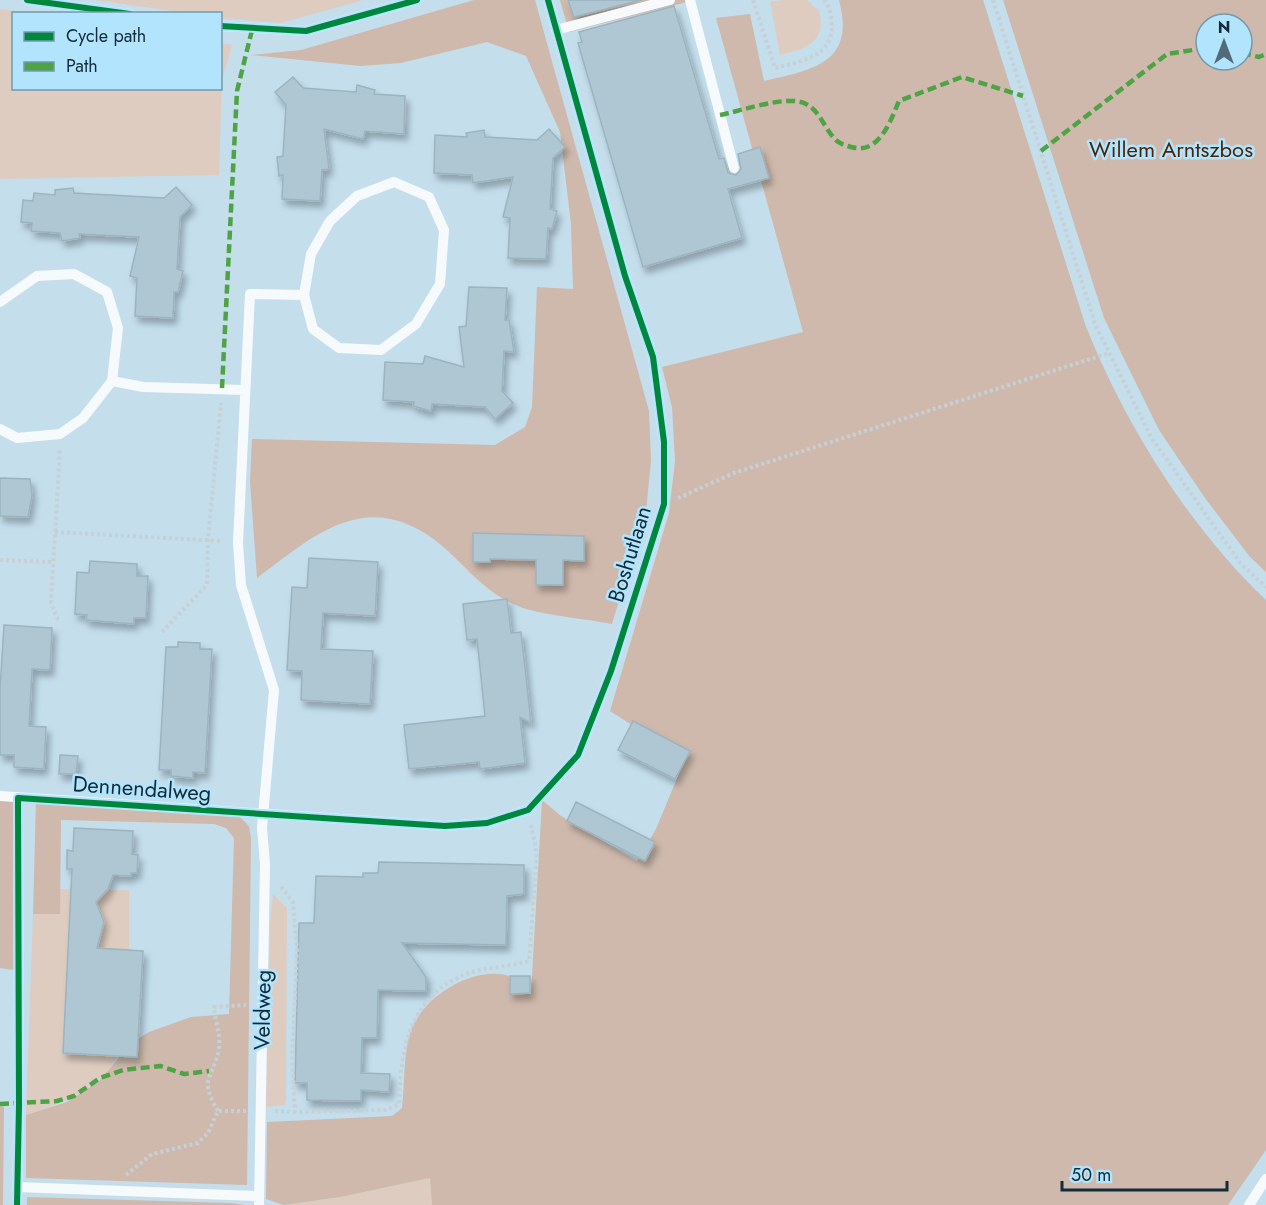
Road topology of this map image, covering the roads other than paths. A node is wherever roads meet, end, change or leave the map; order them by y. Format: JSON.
{"nodes":[{"id":1,"x":27,"y":0,"type":"edge"},
{"id":2,"x":417,"y":0,"type":"edge"},
{"id":3,"x":548,"y":0,"type":"edge"},
{"id":4,"x":670,"y":0,"type":"edge"},
{"id":5,"x":690,"y":0,"type":"edge"},
{"id":6,"x":114,"y":12,"type":"edge"},
{"id":7,"x":222,"y":26,"type":"edge"},
{"id":8,"x":556,"y":30,"type":"junction"},
{"id":9,"x":734,"y":168,"type":"dead end"},
{"id":10,"x":303,"y":295,"type":"junction"},
{"id":11,"x":0,"y":302,"type":"edge"},
{"id":12,"x":112,"y":381,"type":"junction"},
{"id":13,"x":245,"y":390,"type":"junction"},
{"id":14,"x":0,"y":429,"type":"edge"},
{"id":15,"x":0,"y":796,"type":"edge"},
{"id":16,"x":18,"y":798,"type":"junction"},
{"id":17,"x":265,"y":815,"type":"junction"},
{"id":18,"x":1266,"y":1179,"type":"edge"},
{"id":19,"x":17,"y":1187,"type":"junction"},
{"id":20,"x":259,"y":1201,"type":"edge"},
{"id":21,"x":17,"y":1205,"type":"edge"},
{"id":22,"x":1249,"y":1205,"type":"edge"}],
"edges":[{"from":1,"to":6,"type":"lane"},
{"from":2,"to":7,"type":"lane"},
{"from":3,"to":8,"type":"lane","name":"Boshutlaan"},
{"from":4,"to":8,"type":"lane"},
{"from":5,"to":9,"type":"lane"},
{"from":8,"to":17,"type":"lane","name":"Boshutlaan"},
{"from":10,"to":10,"type":"lane"},
{"from":10,"to":13,"type":"lane","name":"Veldweg"},
{"from":11,"to":12,"type":"lane"},
{"from":12,"to":13,"type":"lane"},
{"from":12,"to":14,"type":"lane"},
{"from":13,"to":17,"type":"lane","name":"Veldweg"},
{"from":15,"to":16,"type":"lane","name":"Dennendalweg"},
{"from":16,"to":17,"type":"lane","name":"Dennendalweg"},
{"from":16,"to":19,"type":"lane"},
{"from":17,"to":20,"type":"lane","name":"Veldweg"},
{"from":18,"to":22,"type":"lane"},
{"from":19,"to":20,"type":"lane"},
{"from":19,"to":21,"type":"lane"}]}
